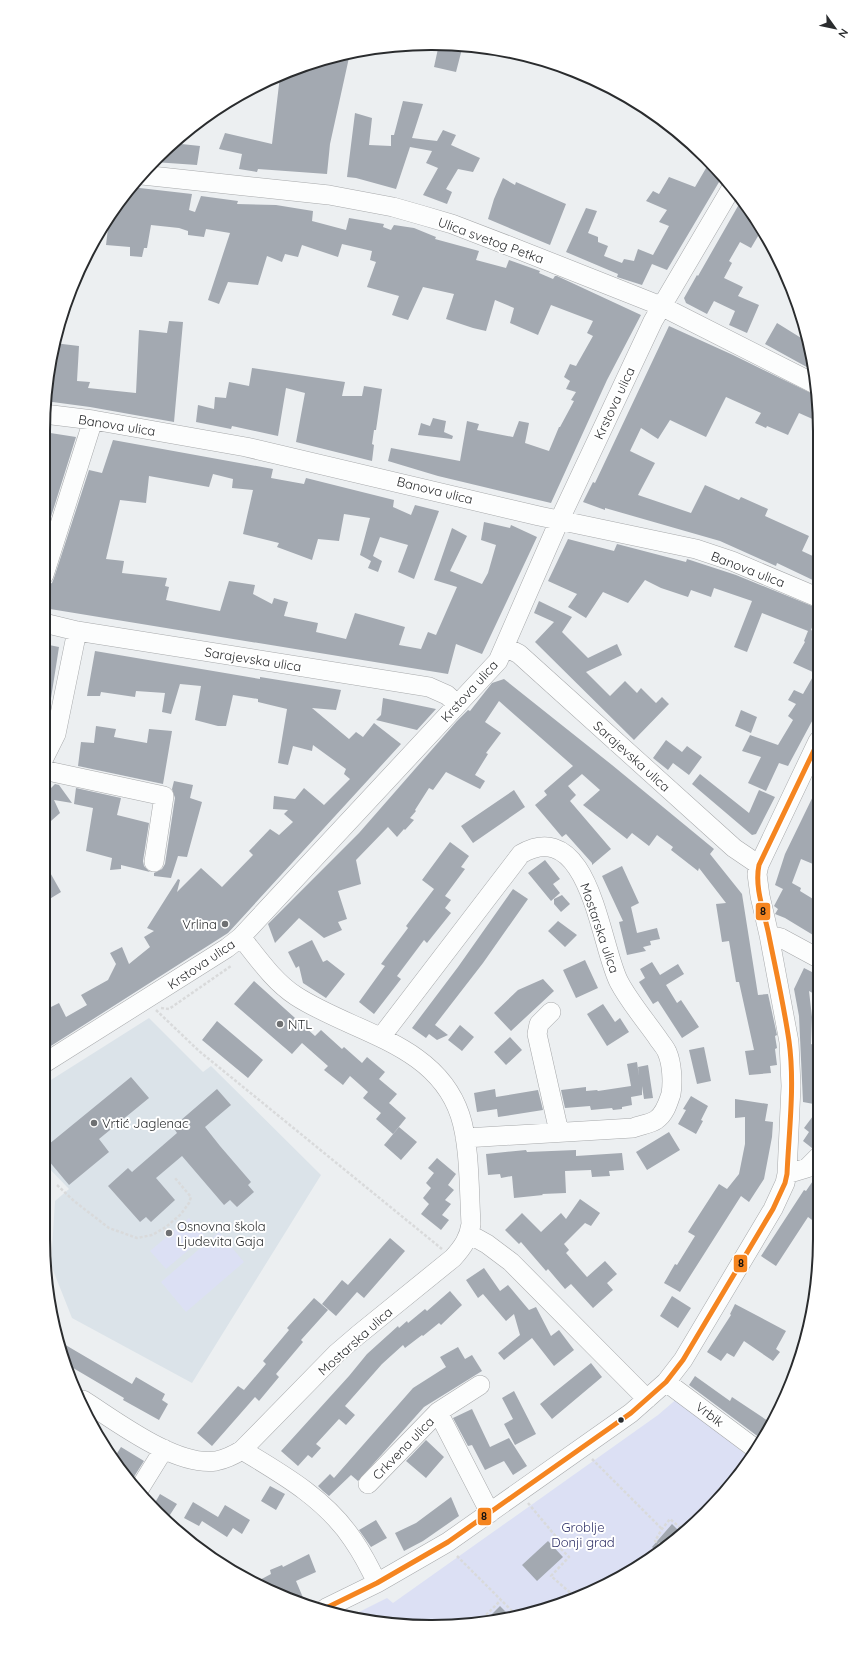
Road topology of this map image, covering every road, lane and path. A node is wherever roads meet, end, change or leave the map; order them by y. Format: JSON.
{"nodes":[{"id":1,"x":150,"y":175,"type":"edge"},
{"id":2,"x":729,"y":193,"type":"edge"},
{"id":3,"x":661,"y":306,"type":"junction"},
{"id":4,"x":810,"y":381,"type":"edge"},
{"id":5,"x":51,"y":415,"type":"edge"},
{"id":6,"x":94,"y":420,"type":"junction"},
{"id":7,"x":560,"y":519,"type":"junction"},
{"id":8,"x":50,"y":556,"type":"edge"},
{"id":9,"x":813,"y":595,"type":"edge"},
{"id":10,"x":50,"y":624,"type":"edge"},
{"id":11,"x":77,"y":631,"type":"junction"},
{"id":12,"x":505,"y":647,"type":"junction"},
{"id":13,"x":457,"y":704,"type":"junction"},
{"id":14,"x":50,"y":747,"type":"edge"},
{"id":15,"x":813,"y":752,"type":"edge"},
{"id":16,"x":50,"y":771,"type":"edge"},
{"id":17,"x":154,"y":862,"type":"dead end"},
{"id":18,"x":758,"y":865,"type":"junction"},
{"id":19,"x":769,"y":935,"type":"junction"},
{"id":20,"x":241,"y":937,"type":"junction"},
{"id":21,"x":813,"y":955,"type":"edge"},
{"id":22,"x":155,"y":1010,"type":"dead end"},
{"id":23,"x":551,"y":1012,"type":"dead end"},
{"id":24,"x":381,"y":1037,"type":"junction"},
{"id":25,"x":50,"y":1060,"type":"edge"},
{"id":26,"x":559,"y":1132,"type":"junction"},
{"id":27,"x":465,"y":1138,"type":"junction"},
{"id":28,"x":813,"y":1162,"type":"edge"},
{"id":29,"x":787,"y":1174,"type":"junction"},
{"id":30,"x":175,"y":1178,"type":"dead end"},
{"id":31,"x":57,"y":1185,"type":"dead end"},
{"id":32,"x":469,"y":1234,"type":"junction"},
{"id":33,"x":454,"y":1258,"type":"junction"},
{"id":34,"x":666,"y":1382,"type":"junction"},
{"id":35,"x":480,"y":1385,"type":"dead end"},
{"id":36,"x":647,"y":1399,"type":"junction"},
{"id":37,"x":87,"y":1403,"type":"edge"},
{"id":38,"x":438,"y":1412,"type":"junction"},
{"id":39,"x":752,"y":1446,"type":"edge"},
{"id":40,"x":164,"y":1449,"type":"junction"},
{"id":41,"x":242,"y":1450,"type":"junction"},
{"id":42,"x":586,"y":1463,"type":"dead end"},
{"id":43,"x":368,"y":1484,"type":"dead end"},
{"id":44,"x":141,"y":1486,"type":"edge"},
{"id":45,"x":527,"y":1501,"type":"junction"},
{"id":46,"x":490,"y":1513,"type":"junction"},
{"id":47,"x":662,"y":1528,"type":"junction"},
{"id":48,"x":680,"y":1528,"type":"edge"},
{"id":49,"x":660,"y":1544,"type":"edge"},
{"id":50,"x":463,"y":1552,"type":"dead end"},
{"id":51,"x":378,"y":1583,"type":"junction"},
{"id":52,"x":571,"y":1593,"type":"edge"},
{"id":53,"x":501,"y":1600,"type":"junction"},
{"id":54,"x":330,"y":1606,"type":"edge"},
{"id":55,"x":512,"y":1611,"type":"edge"},
{"id":56,"x":485,"y":1616,"type":"edge"}],
"edges":[{"from":1,"to":3,"type":"street","name":"Ulica svetog Petka"},
{"from":2,"to":3,"type":"street","name":"Krstova ulica"},
{"from":3,"to":4,"type":"street","name":"Ulica svetog Petka"},
{"from":3,"to":7,"type":"street","name":"Krstova ulica"},
{"from":5,"to":6,"type":"street","name":"Banova ulica"},
{"from":6,"to":7,"type":"street","name":"Banova ulica"},
{"from":6,"to":8,"type":"street"},
{"from":7,"to":9,"type":"street","name":"Banova ulica"},
{"from":7,"to":12,"type":"street","name":"Krstova ulica"},
{"from":10,"to":11,"type":"street","name":"Sarajevska ulica"},
{"from":11,"to":13,"type":"street","name":"Sarajevska ulica"},
{"from":11,"to":14,"type":"street"},
{"from":12,"to":13,"type":"street","name":"Krstova ulica"},
{"from":12,"to":18,"type":"street","name":"Sarajevska ulica"},
{"from":13,"to":20,"type":"street","name":"Krstova ulica"},
{"from":15,"to":18,"type":"street"},
{"from":16,"to":17,"type":"street"},
{"from":18,"to":19,"type":"street"},
{"from":19,"to":21,"type":"street"},
{"from":19,"to":29,"type":"street"},
{"from":20,"to":24,"type":"street","name":"Mostarska ulica"},
{"from":20,"to":25,"type":"street","name":"Krstova ulica"},
{"from":22,"to":33,"type":"path"},
{"from":23,"to":26,"type":"street"},
{"from":24,"to":26,"type":"street","name":"Mostarska ulica"},
{"from":24,"to":27,"type":"street","name":"Mostarska ulica"},
{"from":26,"to":27,"type":"street","name":"Mostarska ulica"},
{"from":27,"to":32,"type":"street","name":"Mostarska ulica"},
{"from":28,"to":29,"type":"street"},
{"from":29,"to":34,"type":"street"},
{"from":30,"to":31,"type":"path"},
{"from":32,"to":33,"type":"street","name":"Mostarska ulica"},
{"from":32,"to":36,"type":"street"},
{"from":33,"to":41,"type":"street","name":"Mostarska ulica"},
{"from":34,"to":36,"type":"street"},
{"from":34,"to":39,"type":"street","name":"Vrbik"},
{"from":35,"to":38,"type":"street","name":"Crkvena ulica"},
{"from":36,"to":45,"type":"street"},
{"from":37,"to":40,"type":"street","name":"Mostarska ulica"},
{"from":38,"to":43,"type":"street","name":"Crkvena ulica"},
{"from":38,"to":46,"type":"street","name":"Crkvena ulica"},
{"from":40,"to":41,"type":"street","name":"Mostarska ulica"},
{"from":40,"to":44,"type":"street"},
{"from":41,"to":51,"type":"street"},
{"from":42,"to":47,"type":"path"},
{"from":45,"to":46,"type":"street"},
{"from":45,"to":52,"type":"path"},
{"from":46,"to":51,"type":"street"},
{"from":47,"to":48,"type":"path"},
{"from":47,"to":49,"type":"path"},
{"from":50,"to":53,"type":"path"},
{"from":51,"to":54,"type":"street"},
{"from":53,"to":55,"type":"path"},
{"from":53,"to":56,"type":"path"}]}
